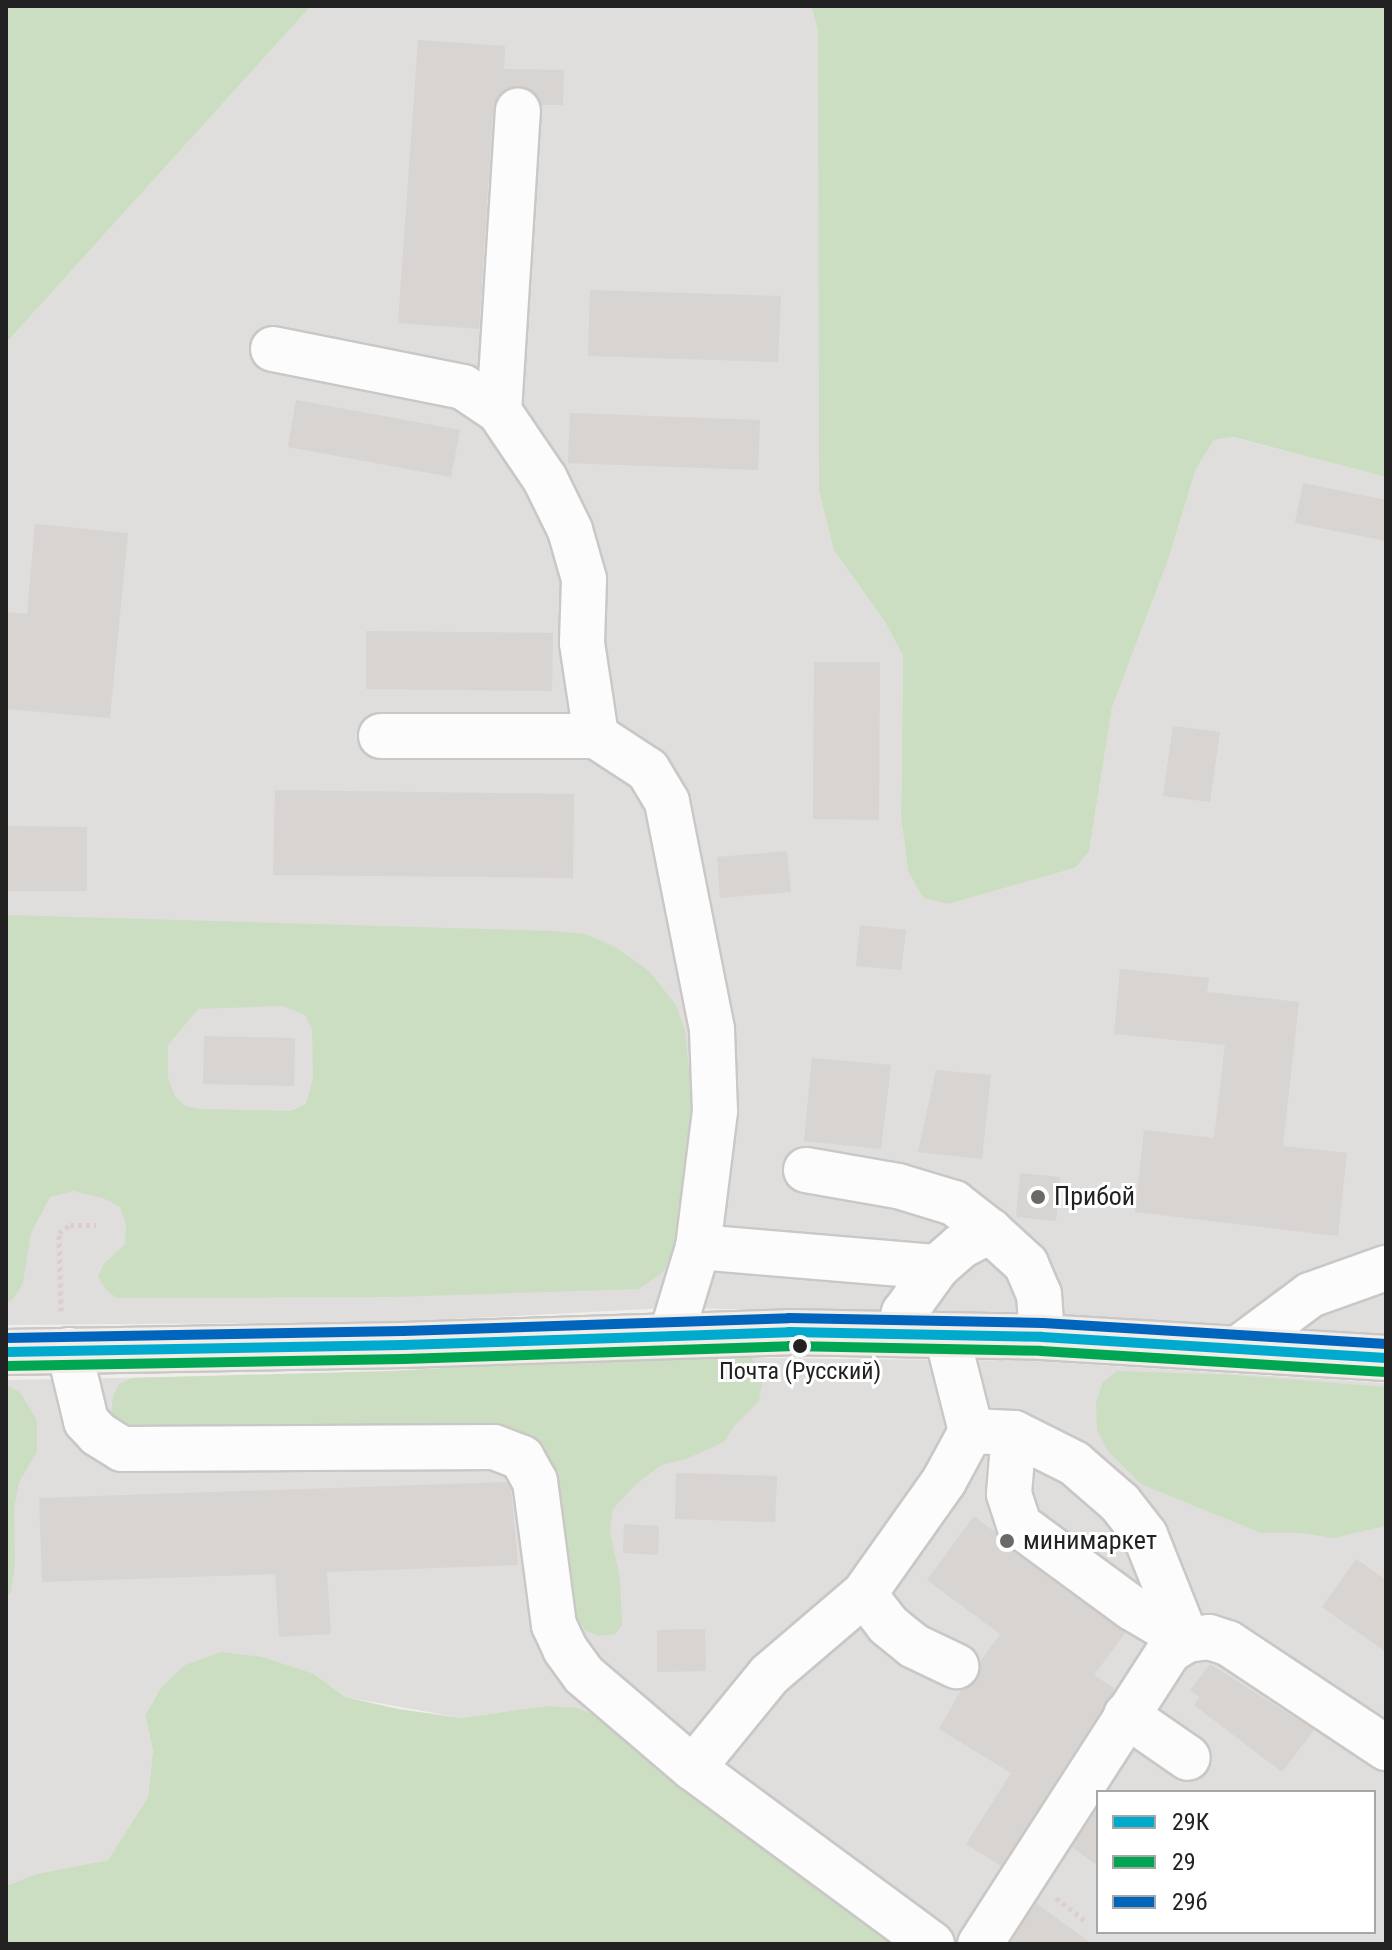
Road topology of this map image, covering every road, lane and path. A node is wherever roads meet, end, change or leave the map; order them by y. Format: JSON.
{"nodes":[{"id":1,"x":518,"y":111,"type":"dead end"},
{"id":2,"x":273,"y":349,"type":"dead end"},
{"id":3,"x":499,"y":411,"type":"junction"},
{"id":4,"x":381,"y":736,"type":"dead end"},
{"id":5,"x":596,"y":736,"type":"junction"},
{"id":6,"x":806,"y":1170,"type":"dead end"},
{"id":7,"x":990,"y":1231,"type":"junction"},
{"id":8,"x":698,"y":1247,"type":"junction"},
{"id":9,"x":937,"y":1267,"type":"junction"},
{"id":10,"x":1386,"y":1268,"type":"edge"},
{"id":11,"x":672,"y":1333,"type":"junction"},
{"id":12,"x":899,"y":1334,"type":"junction"},
{"id":13,"x":947,"y":1336,"type":"junction"},
{"id":14,"x":1042,"y":1337,"type":"junction"},
{"id":15,"x":1239,"y":1348,"type":"junction"},
{"id":16,"x":69,"y":1350,"type":"junction"},
{"id":17,"x":6,"y":1352,"type":"edge"},
{"id":18,"x":1386,"y":1358,"type":"edge"},
{"id":19,"x":992,"y":1432,"type":"junction"},
{"id":20,"x":864,"y":1594,"type":"junction"},
{"id":21,"x":1187,"y":1640,"type":"junction"},
{"id":22,"x":956,"y":1666,"type":"dead end"},
{"id":23,"x":1126,"y":1715,"type":"junction"},
{"id":24,"x":1386,"y":1748,"type":"edge"},
{"id":25,"x":1188,"y":1758,"type":"dead end"},
{"id":26,"x":693,"y":1768,"type":"junction"},
{"id":27,"x":932,"y":1944,"type":"edge"},
{"id":28,"x":980,"y":1944,"type":"edge"}],
"edges":[{"from":1,"to":3,"type":"street"},
{"from":2,"to":3,"type":"street"},
{"from":3,"to":5,"type":"street"},
{"from":4,"to":5,"type":"street"},
{"from":5,"to":8,"type":"street"},
{"from":6,"to":7,"type":"street"},
{"from":7,"to":9,"type":"street"},
{"from":7,"to":14,"type":"street"},
{"from":8,"to":9,"type":"street"},
{"from":8,"to":11,"type":"street"},
{"from":9,"to":12,"type":"street"},
{"from":10,"to":15,"type":"street"},
{"from":11,"to":12,"type":"main road"},
{"from":11,"to":16,"type":"main road"},
{"from":12,"to":13,"type":"main road"},
{"from":13,"to":14,"type":"main road"},
{"from":13,"to":19,"type":"street"},
{"from":14,"to":15,"type":"main road"},
{"from":15,"to":18,"type":"main road"},
{"from":16,"to":17,"type":"main road"},
{"from":16,"to":26,"type":"street"},
{"from":19,"to":20,"type":"street"},
{"from":19,"to":21,"type":"street"},
{"from":19,"to":21,"type":"street"},
{"from":20,"to":22,"type":"street"},
{"from":20,"to":26,"type":"street"},
{"from":21,"to":23,"type":"street"},
{"from":21,"to":24,"type":"street"},
{"from":23,"to":25,"type":"street"},
{"from":23,"to":28,"type":"street"},
{"from":26,"to":27,"type":"street"}]}
